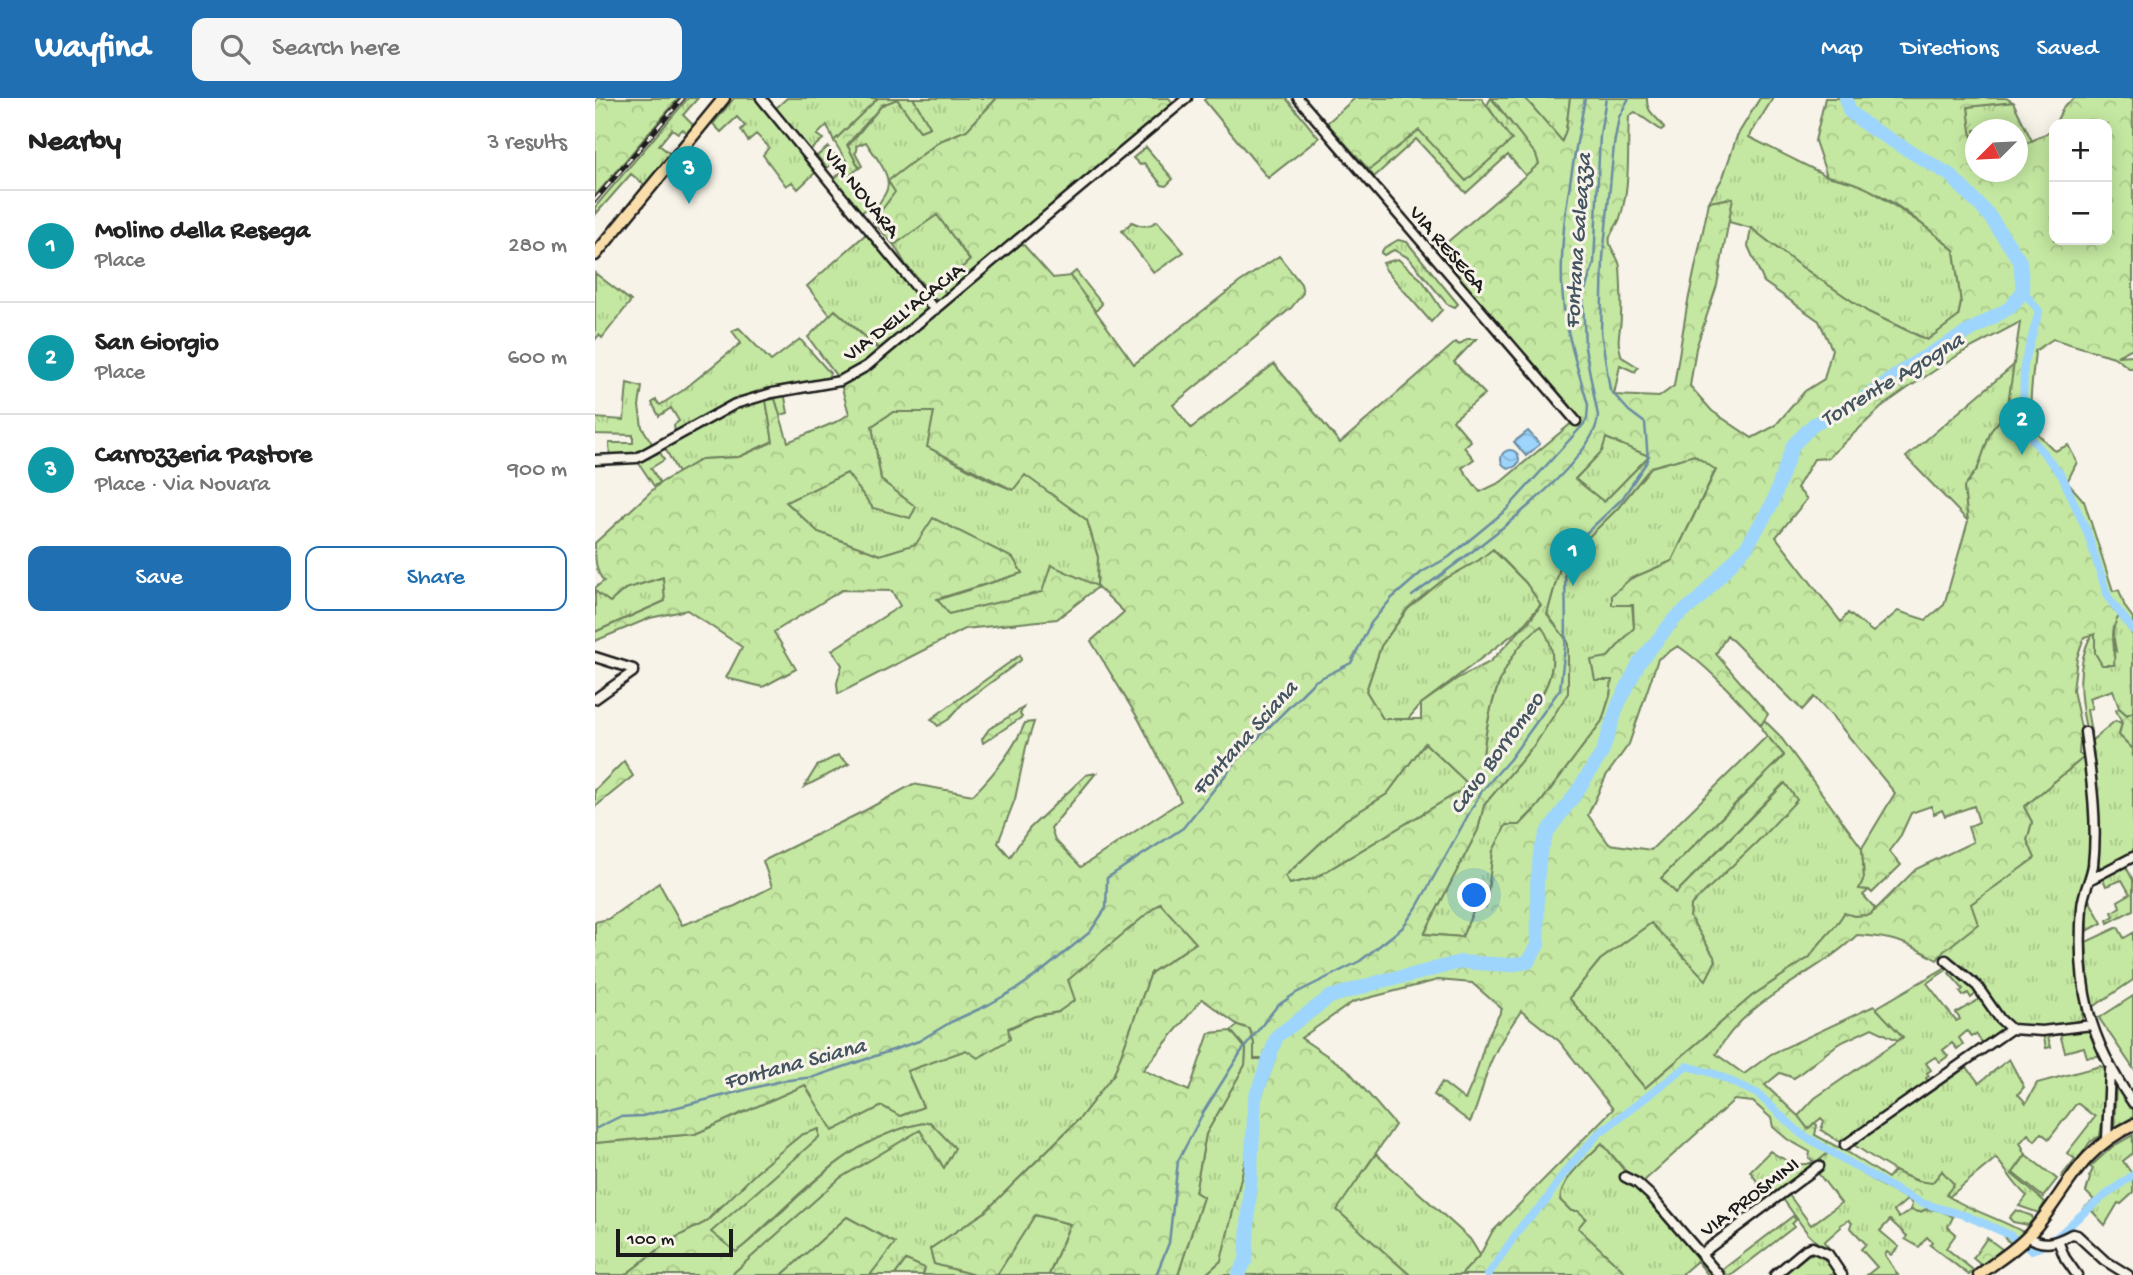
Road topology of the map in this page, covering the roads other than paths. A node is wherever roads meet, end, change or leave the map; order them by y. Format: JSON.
{"nodes":[{"id":1,"x":724,"y":98,"type":"edge"},
{"id":2,"x":761,"y":98,"type":"edge"},
{"id":3,"x":1187,"y":98,"type":"edge"},
{"id":4,"x":1298,"y":98,"type":"edge"},
{"id":5,"x":595,"y":255,"type":"edge"},
{"id":6,"x":935,"y":310,"type":"junction"},
{"id":7,"x":1576,"y":421,"type":"dead end"},
{"id":8,"x":595,"y":460,"type":"edge"},
{"id":9,"x":595,"y":657,"type":"edge"},
{"id":10,"x":595,"y":699,"type":"edge"},
{"id":11,"x":2085,"y":732,"type":"dead end"},
{"id":12,"x":2133,"y":857,"type":"edge"},
{"id":13,"x":2089,"y":880,"type":"junction"},
{"id":14,"x":1946,"y":960,"type":"dead end"},
{"id":15,"x":2092,"y":1026,"type":"junction"},
{"id":16,"x":2011,"y":1029,"type":"junction"},
{"id":17,"x":2111,"y":1070,"type":"junction"},
{"id":18,"x":2133,"y":1103,"type":"edge"},
{"id":19,"x":2133,"y":1125,"type":"edge"},
{"id":20,"x":2107,"y":1139,"type":"junction"},
{"id":21,"x":1845,"y":1145,"type":"dead end"},
{"id":22,"x":1819,"y":1166,"type":"dead end"},
{"id":23,"x":1625,"y":1177,"type":"dead end"},
{"id":24,"x":2024,"y":1240,"type":"junction"},
{"id":25,"x":2052,"y":1242,"type":"junction"},
{"id":26,"x":1701,"y":1254,"type":"junction"},
{"id":27,"x":1719,"y":1275,"type":"edge"},
{"id":28,"x":1775,"y":1275,"type":"edge"},
{"id":29,"x":1842,"y":1275,"type":"edge"},
{"id":30,"x":1979,"y":1275,"type":"edge"},
{"id":31,"x":2077,"y":1275,"type":"edge"},
{"id":32,"x":2128,"y":1275,"type":"edge"}],
"edges":[{"from":1,"to":5,"type":"main road"},
{"from":2,"to":6,"type":"street","name":"VIA NOVARA"},
{"from":3,"to":6,"type":"street","name":"VIA DELL'ACACIA"},
{"from":4,"to":7,"type":"street","name":"VIA RESEGA"},
{"from":6,"to":8,"type":"street","name":"VIA DELL'ACACIA"},
{"from":9,"to":10,"type":"street"},
{"from":11,"to":13,"type":"street"},
{"from":12,"to":13,"type":"street"},
{"from":13,"to":15,"type":"street"},
{"from":14,"to":16,"type":"street"},
{"from":15,"to":16,"type":"street"},
{"from":15,"to":17,"type":"street"},
{"from":16,"to":21,"type":"street"},
{"from":17,"to":18,"type":"street"},
{"from":17,"to":20,"type":"street"},
{"from":19,"to":20,"type":"main road"},
{"from":20,"to":24,"type":"main road"},
{"from":22,"to":26,"type":"street","name":"VIA PROSMINI"},
{"from":23,"to":26,"type":"street","name":"VIA PROSMINI"},
{"from":24,"to":25,"type":"street"},
{"from":24,"to":30,"type":"main road"},
{"from":25,"to":31,"type":"street"},
{"from":25,"to":32,"type":"street"},
{"from":26,"to":27,"type":"street","name":"VIA PROSMINI"},
{"from":28,"to":29,"type":"street"}]}
